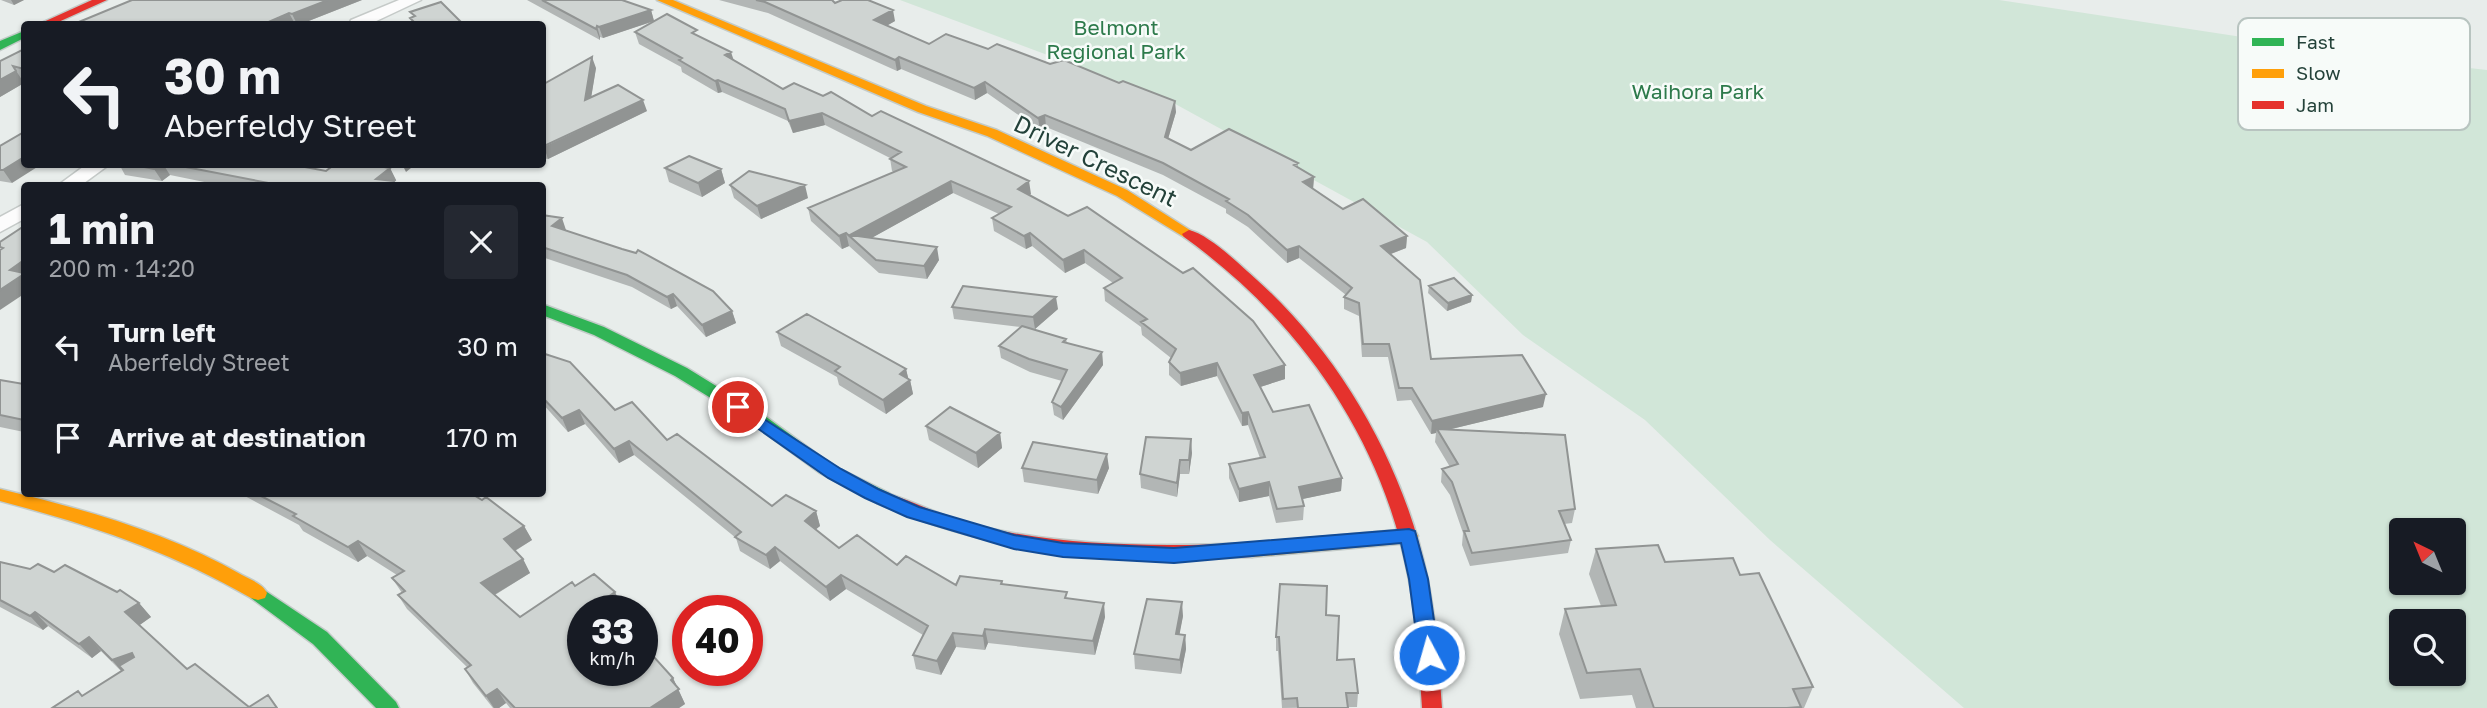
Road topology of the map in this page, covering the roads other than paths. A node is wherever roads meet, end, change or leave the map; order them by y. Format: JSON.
{"nodes":[{"id":1,"x":101,"y":0,"type":"edge"},
{"id":2,"x":412,"y":0,"type":"edge"},
{"id":3,"x":663,"y":0,"type":"edge"},
{"id":4,"x":52,"y":21,"type":"edge"},
{"id":5,"x":364,"y":21,"type":"edge"},
{"id":6,"x":21,"y":36,"type":"edge"},
{"id":7,"x":0,"y":46,"type":"edge"},
{"id":8,"x":95,"y":168,"type":"edge"},
{"id":9,"x":72,"y":182,"type":"edge"},
{"id":10,"x":21,"y":213,"type":"edge"},
{"id":11,"x":0,"y":226,"type":"edge"},
{"id":12,"x":546,"y":311,"type":"edge"},
{"id":13,"x":0,"y":495,"type":"edge"},
{"id":14,"x":1409,"y":536,"type":"junction"},
{"id":15,"x":389,"y":708,"type":"edge"},
{"id":16,"x":1432,"y":708,"type":"edge"}],
"edges":[{"from":1,"to":4,"type":"street"},
{"from":2,"to":5,"type":"street"},
{"from":3,"to":14,"type":"street","name":"Driver Crescent"},
{"from":6,"to":7,"type":"street"},
{"from":8,"to":9,"type":"street"},
{"from":10,"to":11,"type":"street"},
{"from":12,"to":14,"type":"street"},
{"from":13,"to":15,"type":"street"},
{"from":14,"to":16,"type":"street","name":"Driver Crescent"}]}
